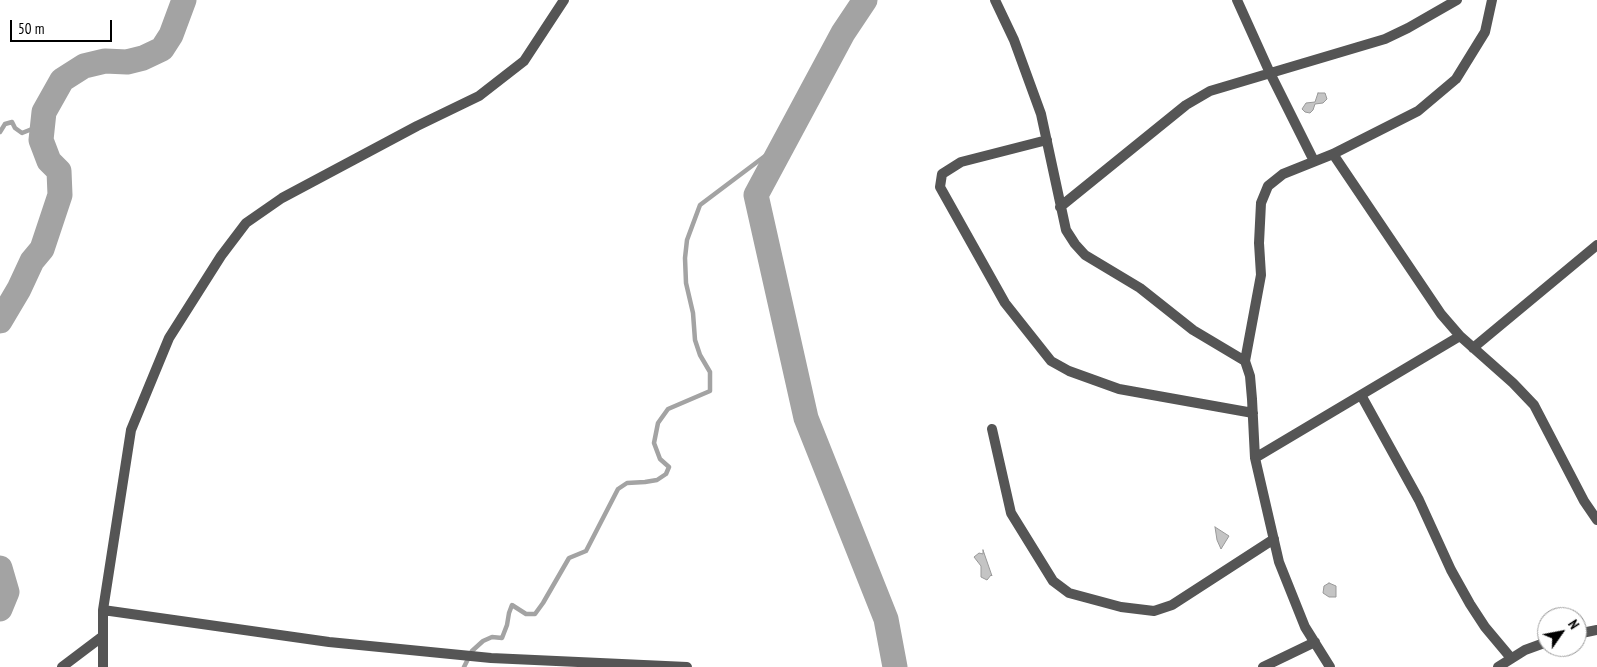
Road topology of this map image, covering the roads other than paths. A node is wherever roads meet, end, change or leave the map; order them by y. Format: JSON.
{"nodes":[{"id":1,"x":564,"y":0,"type":"edge"},
{"id":2,"x":995,"y":0,"type":"edge"},
{"id":3,"x":1237,"y":0,"type":"edge"},
{"id":4,"x":1457,"y":0,"type":"edge"},
{"id":5,"x":1492,"y":0,"type":"edge"},
{"id":6,"x":1270,"y":73,"type":"junction"},
{"id":7,"x":1046,"y":140,"type":"junction"},
{"id":8,"x":1333,"y":154,"type":"junction"},
{"id":9,"x":1314,"y":161,"type":"junction"},
{"id":10,"x":1060,"y":207,"type":"junction"},
{"id":11,"x":1597,"y":245,"type":"edge"},
{"id":12,"x":1460,"y":336,"type":"junction"},
{"id":13,"x":1473,"y":348,"type":"junction"},
{"id":14,"x":1245,"y":361,"type":"junction"},
{"id":15,"x":1361,"y":395,"type":"junction"},
{"id":16,"x":1253,"y":413,"type":"junction"},
{"id":17,"x":992,"y":429,"type":"dead end"},
{"id":18,"x":1256,"y":458,"type":"junction"},
{"id":19,"x":1597,"y":520,"type":"edge"},
{"id":20,"x":1274,"y":540,"type":"junction"},
{"id":21,"x":103,"y":610,"type":"junction"},
{"id":22,"x":103,"y":636,"type":"junction"},
{"id":23,"x":1314,"y":642,"type":"junction"},
{"id":24,"x":1537,"y":646,"type":"edge"},
{"id":25,"x":1511,"y":658,"type":"junction"},
{"id":26,"x":1500,"y":666,"type":"edge"},
{"id":27,"x":62,"y":667,"type":"edge"},
{"id":28,"x":103,"y":667,"type":"edge"},
{"id":29,"x":686,"y":667,"type":"edge"},
{"id":30,"x":1263,"y":667,"type":"edge"},
{"id":31,"x":1330,"y":667,"type":"edge"}],
"edges":[{"from":1,"to":21,"type":"street"},
{"from":2,"to":7,"type":"street"},
{"from":3,"to":6,"type":"street"},
{"from":4,"to":6,"type":"street"},
{"from":5,"to":8,"type":"street"},
{"from":6,"to":9,"type":"street"},
{"from":6,"to":10,"type":"street"},
{"from":7,"to":10,"type":"street"},
{"from":7,"to":16,"type":"street"},
{"from":8,"to":9,"type":"street"},
{"from":8,"to":12,"type":"street"},
{"from":9,"to":14,"type":"street"},
{"from":10,"to":14,"type":"street"},
{"from":11,"to":13,"type":"street"},
{"from":12,"to":13,"type":"street"},
{"from":12,"to":15,"type":"street"},
{"from":13,"to":19,"type":"street"},
{"from":14,"to":16,"type":"street"},
{"from":15,"to":18,"type":"street"},
{"from":15,"to":25,"type":"street"},
{"from":16,"to":18,"type":"street"},
{"from":17,"to":20,"type":"street"},
{"from":18,"to":20,"type":"street"},
{"from":20,"to":23,"type":"street"},
{"from":21,"to":22,"type":"street"},
{"from":21,"to":29,"type":"street"},
{"from":22,"to":27,"type":"street"},
{"from":22,"to":28,"type":"street"},
{"from":23,"to":30,"type":"street"},
{"from":23,"to":31,"type":"street"},
{"from":24,"to":25,"type":"street"},
{"from":25,"to":26,"type":"street"}]}
